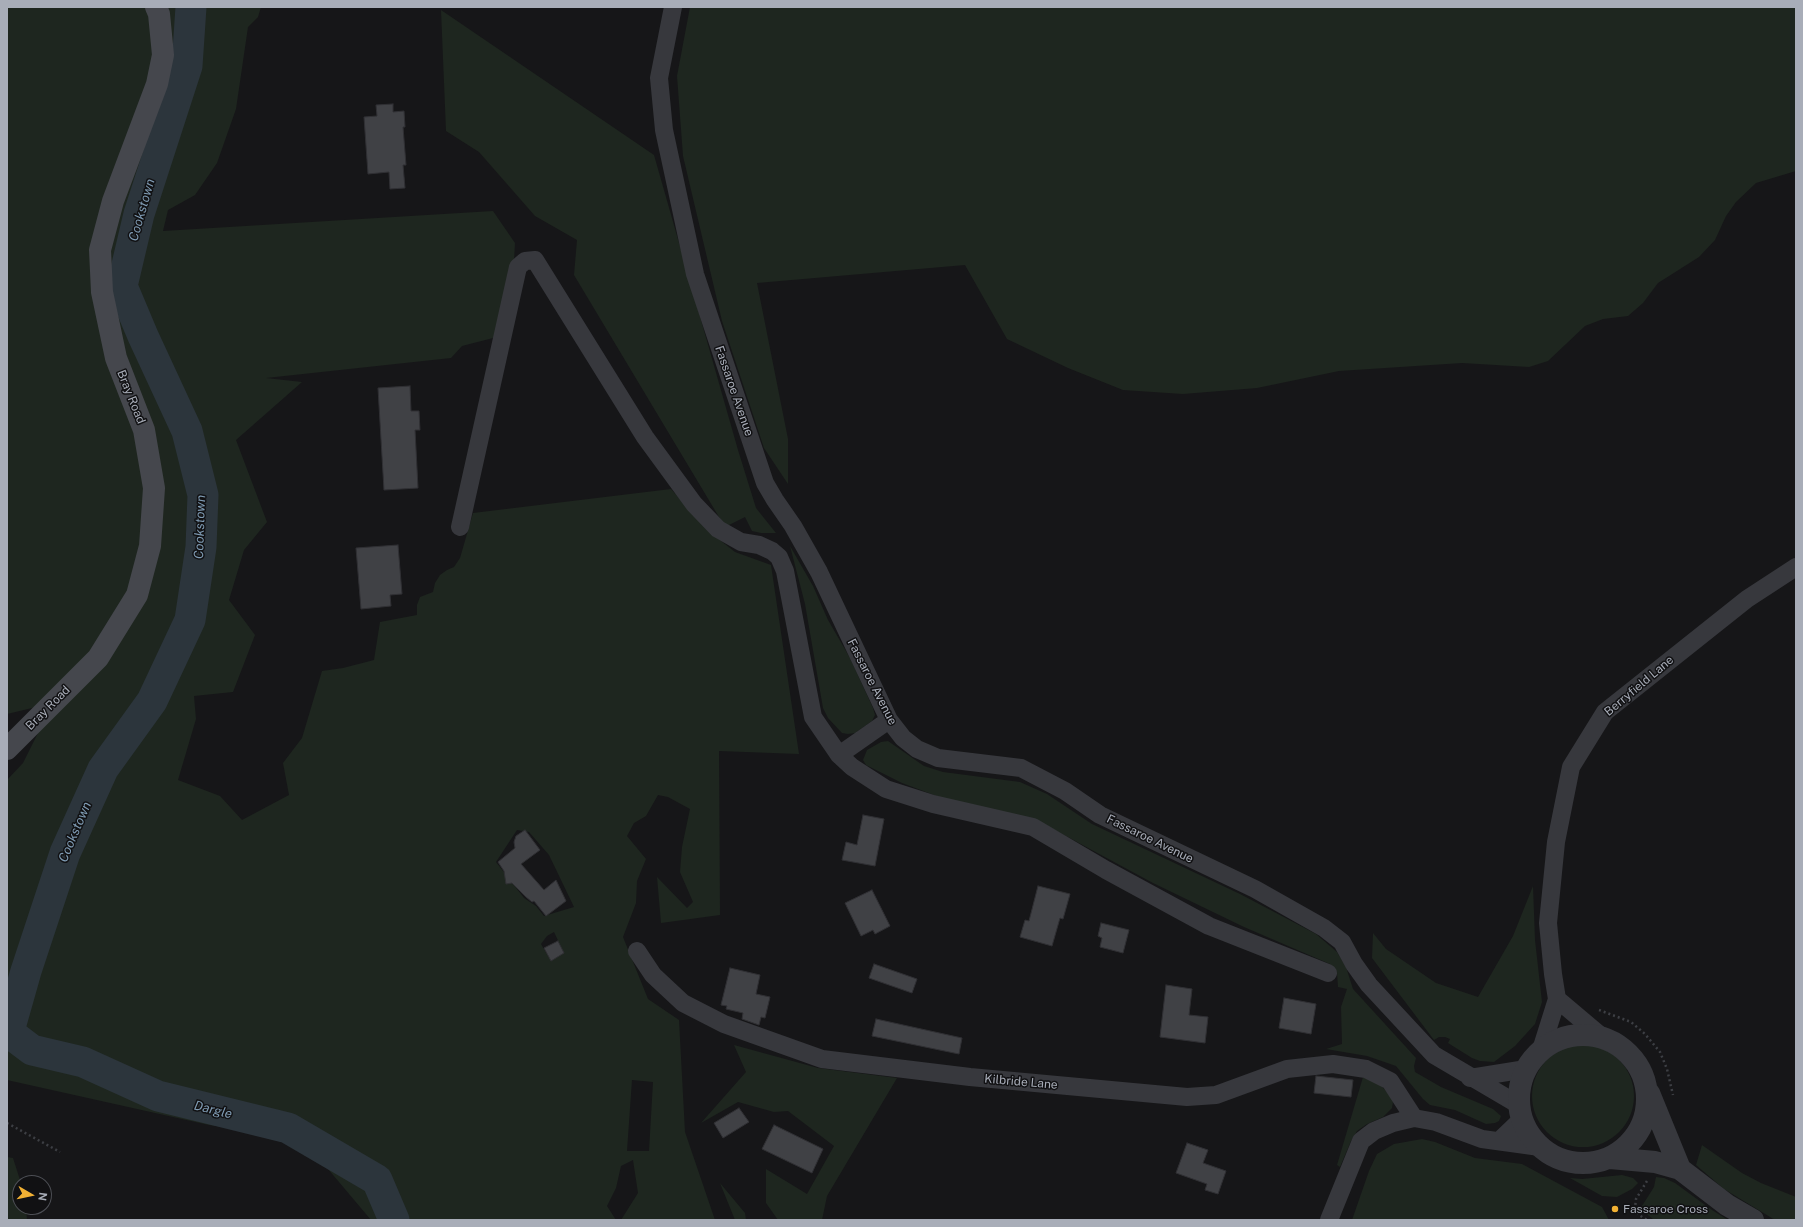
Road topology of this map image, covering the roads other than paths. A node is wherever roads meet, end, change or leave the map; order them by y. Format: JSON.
{"nodes":[{"id":1,"x":156,"y":7,"type":"edge"},
{"id":2,"x":673,"y":7,"type":"edge"},
{"id":3,"x":460,"y":527,"type":"dead end"},
{"id":4,"x":1796,"y":567,"type":"edge"},
{"id":5,"x":889,"y":720,"type":"junction"},
{"id":6,"x":16,"y":733,"type":"edge"},
{"id":7,"x":7,"y":749,"type":"edge"},
{"id":8,"x":839,"y":755,"type":"junction"},
{"id":9,"x":637,"y":951,"type":"dead end"},
{"id":10,"x":1328,"y":973,"type":"dead end"},
{"id":11,"x":1557,"y":999,"type":"junction"},
{"id":12,"x":1602,"y":1037,"type":"junction"},
{"id":13,"x":1541,"y":1050,"type":"junction"},
{"id":14,"x":1526,"y":1069,"type":"junction"},
{"id":15,"x":1470,"y":1078,"type":"junction"},
{"id":16,"x":1648,"y":1090,"type":"junction"},
{"id":17,"x":1520,"y":1112,"type":"junction"},
{"id":18,"x":1414,"y":1118,"type":"junction"},
{"id":19,"x":1499,"y":1140,"type":"junction"},
{"id":20,"x":1540,"y":1147,"type":"junction"},
{"id":21,"x":1610,"y":1158,"type":"junction"},
{"id":22,"x":1680,"y":1169,"type":"junction"},
{"id":23,"x":1329,"y":1220,"type":"edge"},
{"id":24,"x":1753,"y":1220,"type":"edge"}],
"edges":[{"from":1,"to":6,"type":"main road","name":"Bray Road"},
{"from":2,"to":5,"type":"street","name":"Fassaroe Avenue"},
{"from":3,"to":8,"type":"street"},
{"from":4,"to":11,"type":"street","name":"Berryfield Lane"},
{"from":5,"to":8,"type":"street"},
{"from":5,"to":15,"type":"street","name":"Fassaroe Avenue"},
{"from":6,"to":7,"type":"main road","name":"Bray Road"},
{"from":8,"to":10,"type":"street"},
{"from":9,"to":18,"type":"street","name":"Kilbride Lane"},
{"from":11,"to":12,"type":"street"},
{"from":11,"to":13,"type":"street","name":"Berryfield Lane"},
{"from":12,"to":13,"type":"street"},
{"from":12,"to":16,"type":"street"},
{"from":13,"to":14,"type":"street"},
{"from":14,"to":15,"type":"street"},
{"from":14,"to":17,"type":"street"},
{"from":15,"to":17,"type":"street","name":"Fassaroe Avenue"},
{"from":16,"to":21,"type":"street"},
{"from":16,"to":22,"type":"street"},
{"from":17,"to":19,"type":"street"},
{"from":17,"to":20,"type":"street"},
{"from":18,"to":19,"type":"street"},
{"from":18,"to":23,"type":"street"},
{"from":19,"to":20,"type":"street"},
{"from":20,"to":21,"type":"street"},
{"from":21,"to":22,"type":"street"},
{"from":22,"to":24,"type":"street"}]}
